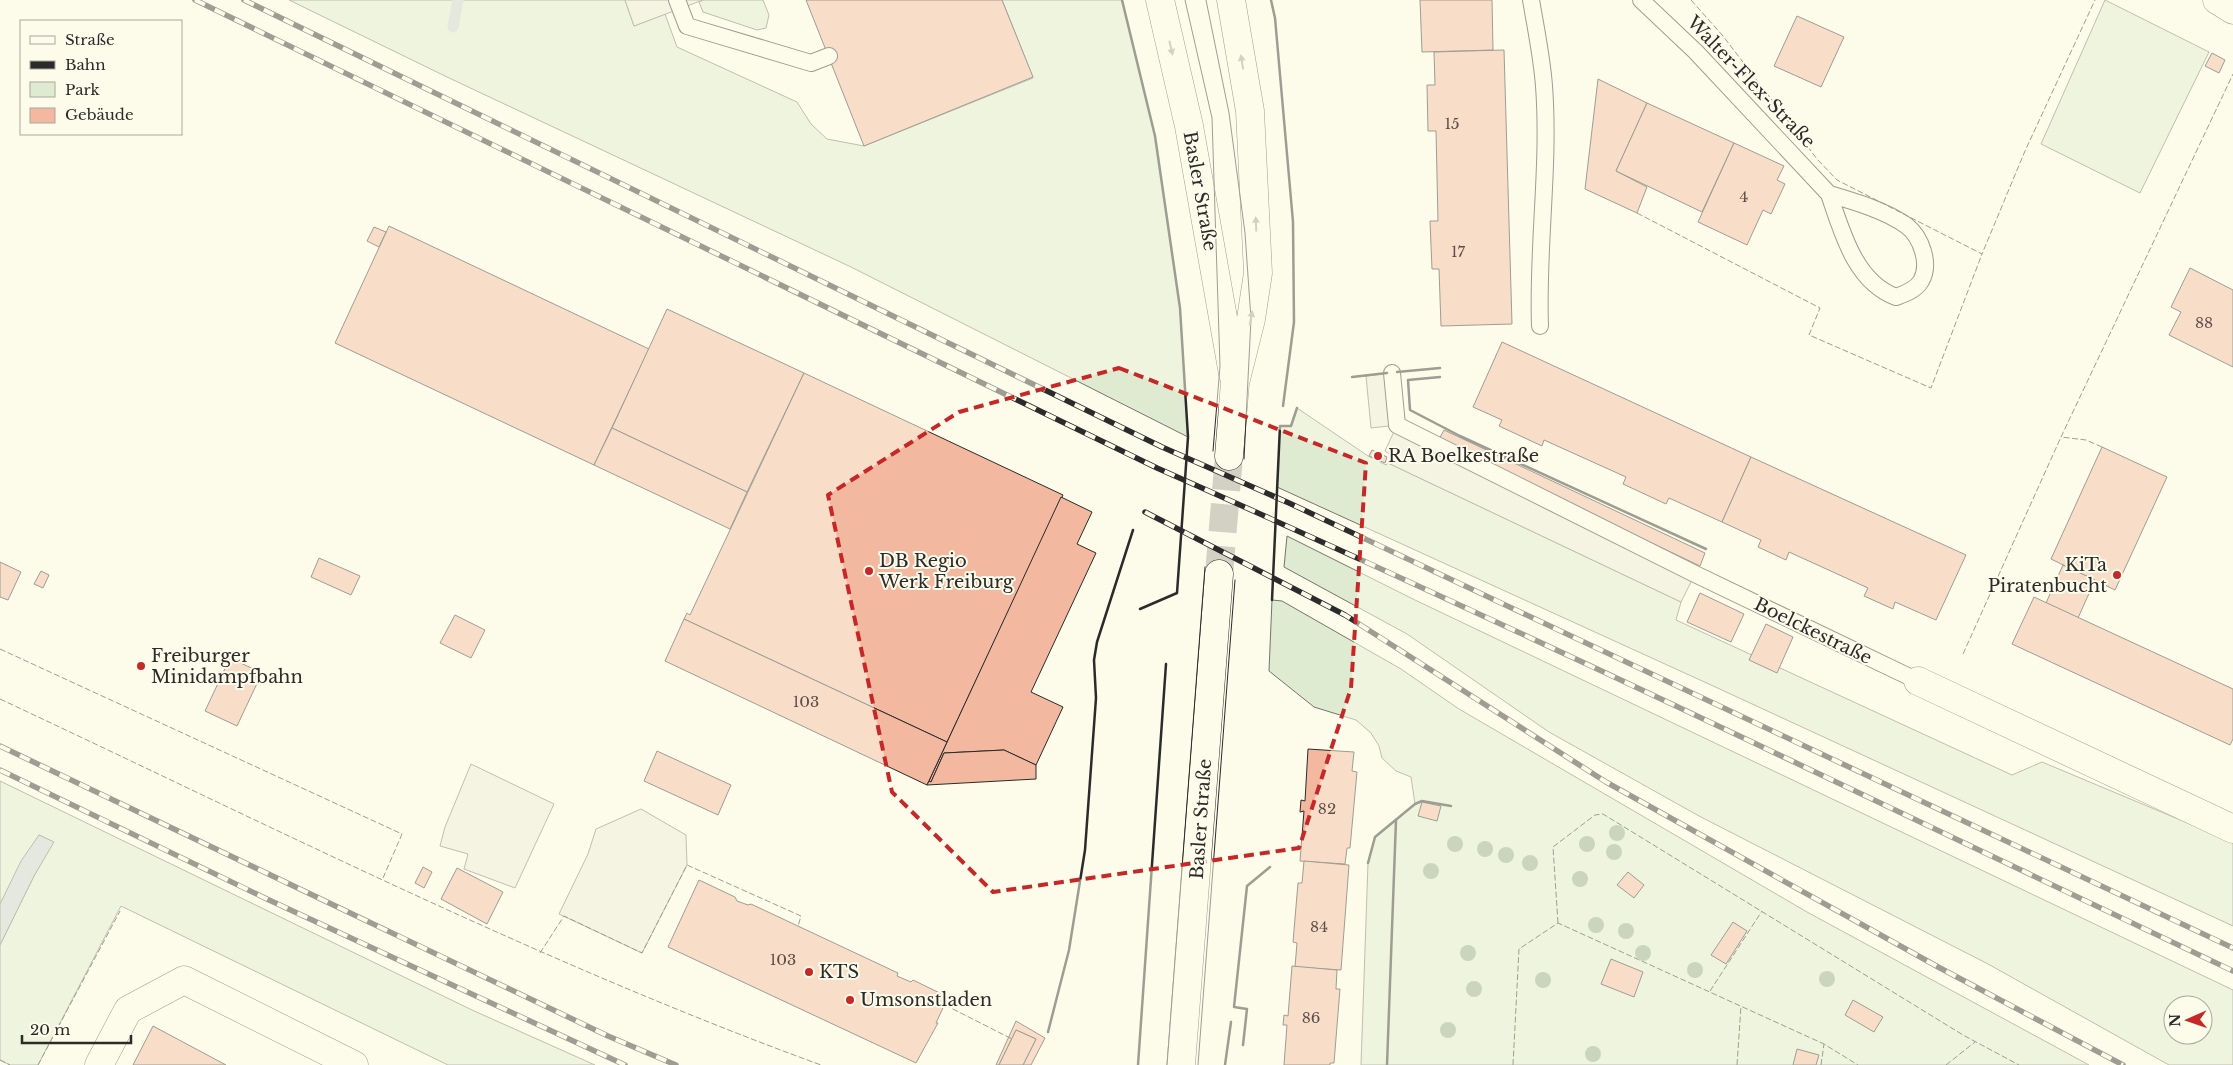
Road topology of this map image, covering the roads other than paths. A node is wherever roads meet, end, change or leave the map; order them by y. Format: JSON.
{"nodes":[{"id":1,"x":677,"y":0,"type":"edge"},
{"id":2,"x":1160,"y":0,"type":"edge"},
{"id":3,"x":1231,"y":0,"type":"edge"},
{"id":4,"x":1531,"y":0,"type":"edge"},
{"id":5,"x":1641,"y":0,"type":"edge"},
{"id":6,"x":2218,"y":0,"type":"edge"},
{"id":7,"x":2233,"y":10,"type":"edge"},
{"id":8,"x":829,"y":56,"type":"dead end"},
{"id":9,"x":1829,"y":194,"type":"junction"},
{"id":10,"x":1540,"y":326,"type":"dead end"},
{"id":11,"x":1392,"y":373,"type":"dead end"},
{"id":12,"x":1235,"y":383,"type":"junction"},
{"id":13,"x":1229,"y":456,"type":"tunnel mouth"},
{"id":14,"x":1219,"y":574,"type":"tunnel mouth"},
{"id":15,"x":1918,"y":681,"type":"joint"},
{"id":16,"x":2233,"y":829,"type":"edge"},
{"id":17,"x":99,"y":1065,"type":"edge"},
{"id":18,"x":354,"y":1065,"type":"edge"},
{"id":19,"x":1181,"y":1065,"type":"edge"}],
"edges":[{"from":1,"to":8,"type":"lane"},
{"from":2,"to":12,"type":"main road","name":"Basler Straße","one_way":true},
{"from":12,"to":3,"type":"main road","name":"Basler Straße","one_way":true},
{"from":4,"to":10,"type":"lane"},
{"from":5,"to":9,"type":"lane","name":"Walter-Flex-Straße"},
{"from":6,"to":7,"type":"main road"},
{"from":9,"to":9,"type":"lane","name":"Walter-Flex-Straße"},
{"from":11,"to":15,"type":"lane","name":"Boelckestraße"},
{"from":12,"to":13,"type":"main road","name":"Basler Straße"},
{"from":14,"to":19,"type":"main road","name":"Basler Straße"},
{"from":15,"to":16,"type":"main road","name":"Boelckestraße"},
{"from":17,"to":18,"type":"main road"}]}
